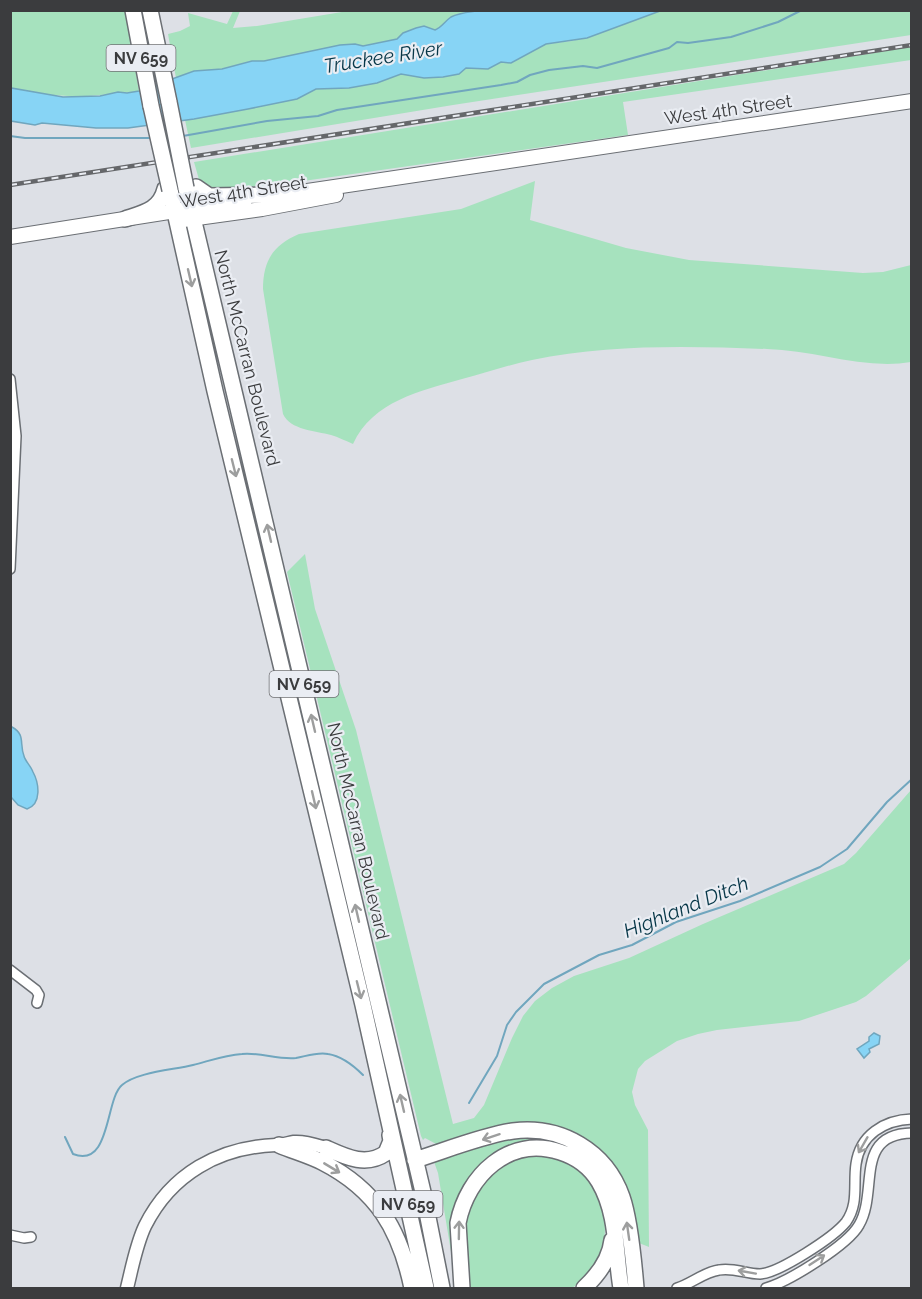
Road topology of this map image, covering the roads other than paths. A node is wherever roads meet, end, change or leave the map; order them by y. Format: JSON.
{"nodes":[{"id":1,"x":133,"y":10,"type":"edge"},
{"id":2,"x":150,"y":10,"type":"edge"},
{"id":3,"x":912,"y":101,"type":"edge"},
{"id":4,"x":479,"y":165,"type":"junction"},
{"id":5,"x":191,"y":188,"type":"junction"},
{"id":6,"x":168,"y":190,"type":"junction"},
{"id":7,"x":278,"y":195,"type":"junction"},
{"id":8,"x":192,"y":214,"type":"junction"},
{"id":9,"x":175,"y":217,"type":"junction"},
{"id":10,"x":125,"y":219,"type":"junction"},
{"id":11,"x":10,"y":239,"type":"edge"},
{"id":12,"x":10,"y":379,"type":"edge"},
{"id":13,"x":260,"y":496,"type":"junction"},
{"id":14,"x":243,"y":502,"type":"junction"},
{"id":15,"x":10,"y":569,"type":"edge"},
{"id":16,"x":10,"y":970,"type":"edge"},
{"id":17,"x":37,"y":1003,"type":"dead end"},
{"id":18,"x":912,"y":1119,"type":"edge"},
{"id":19,"x":388,"y":1120,"type":"junction"},
{"id":20,"x":912,"y":1132,"type":"edge"},
{"id":21,"x":279,"y":1145,"type":"junction"},
{"id":22,"x":326,"y":1148,"type":"joint"},
{"id":23,"x":416,"y":1160,"type":"junction"},
{"id":24,"x":612,"y":1216,"type":"junction"},
{"id":25,"x":10,"y":1235,"type":"edge"},
{"id":26,"x":31,"y":1237,"type":"dead end"},
{"id":27,"x":127,"y":1288,"type":"edge"},
{"id":28,"x":412,"y":1288,"type":"edge"},
{"id":29,"x":426,"y":1288,"type":"edge"},
{"id":30,"x":442,"y":1288,"type":"edge"},
{"id":31,"x":462,"y":1288,"type":"edge"},
{"id":32,"x":584,"y":1288,"type":"edge"},
{"id":33,"x":621,"y":1288,"type":"edge"},
{"id":34,"x":636,"y":1288,"type":"edge"},
{"id":35,"x":677,"y":1288,"type":"edge"},
{"id":36,"x":766,"y":1288,"type":"edge"}],
"edges":[{"from":1,"to":6,"type":"main road","name":"North McCarran Boulevard","number":"NV 659","bridge":true},
{"from":2,"to":5,"type":"main road","name":"North McCarran Boulevard","number":"NV 659","bridge":true},
{"from":3,"to":4,"type":"main road","name":"West 4th Street"},
{"from":4,"to":7,"type":"main road","name":"West 4th Street"},
{"from":4,"to":8,"type":"main road","name":"West 4th Street"},
{"from":5,"to":7,"type":"main road"},
{"from":5,"to":8,"type":"main road","name":"North McCarran Boulevard","number":"NV 659"},
{"from":6,"to":9,"type":"main road","name":"North McCarran Boulevard","number":"NV 659"},
{"from":6,"to":10,"type":"main road"},
{"from":7,"to":8,"type":"main road","name":"West 4th Street"},
{"from":8,"to":9,"type":"main road","name":"West 4th Street"},
{"from":8,"to":13,"type":"main road","name":"North McCarran Boulevard","number":"NV 659"},
{"from":9,"to":10,"type":"main road","name":"West 4th Street"},
{"from":9,"to":11,"type":"main road","name":"West 4th Street"},
{"from":9,"to":14,"type":"main road","name":"North McCarran Boulevard","number":"NV 659","one_way":true},
{"from":10,"to":11,"type":"main road","name":"West 4th Street"},
{"from":12,"to":15,"type":"street"},
{"from":13,"to":14,"type":"main road"},
{"from":23,"to":13,"type":"main road","name":"North McCarran Boulevard","number":"NV 659","one_way":true},
{"from":14,"to":19,"type":"main road","name":"North McCarran Boulevard","number":"NV 659","one_way":true},
{"from":16,"to":17,"type":"street"},
{"from":18,"to":35,"type":"street","one_way":true},
{"from":19,"to":22,"type":"main road"},
{"from":19,"to":29,"type":"main road","name":"North McCarran Boulevard","number":"NV 659"},
{"from":36,"to":20,"type":"street","one_way":true},
{"from":21,"to":22,"type":"street"},
{"from":21,"to":27,"type":"street"},
{"from":21,"to":28,"type":"main road","one_way":true},
{"from":23,"to":30,"type":"main road","name":"North McCarran Boulevard","number":"NV 659"},
{"from":34,"to":23,"type":"main road","one_way":true},
{"from":31,"to":24,"type":"main road","one_way":true},
{"from":24,"to":32,"type":"main road"},
{"from":24,"to":33,"type":"main road"},
{"from":25,"to":26,"type":"street"}]}
